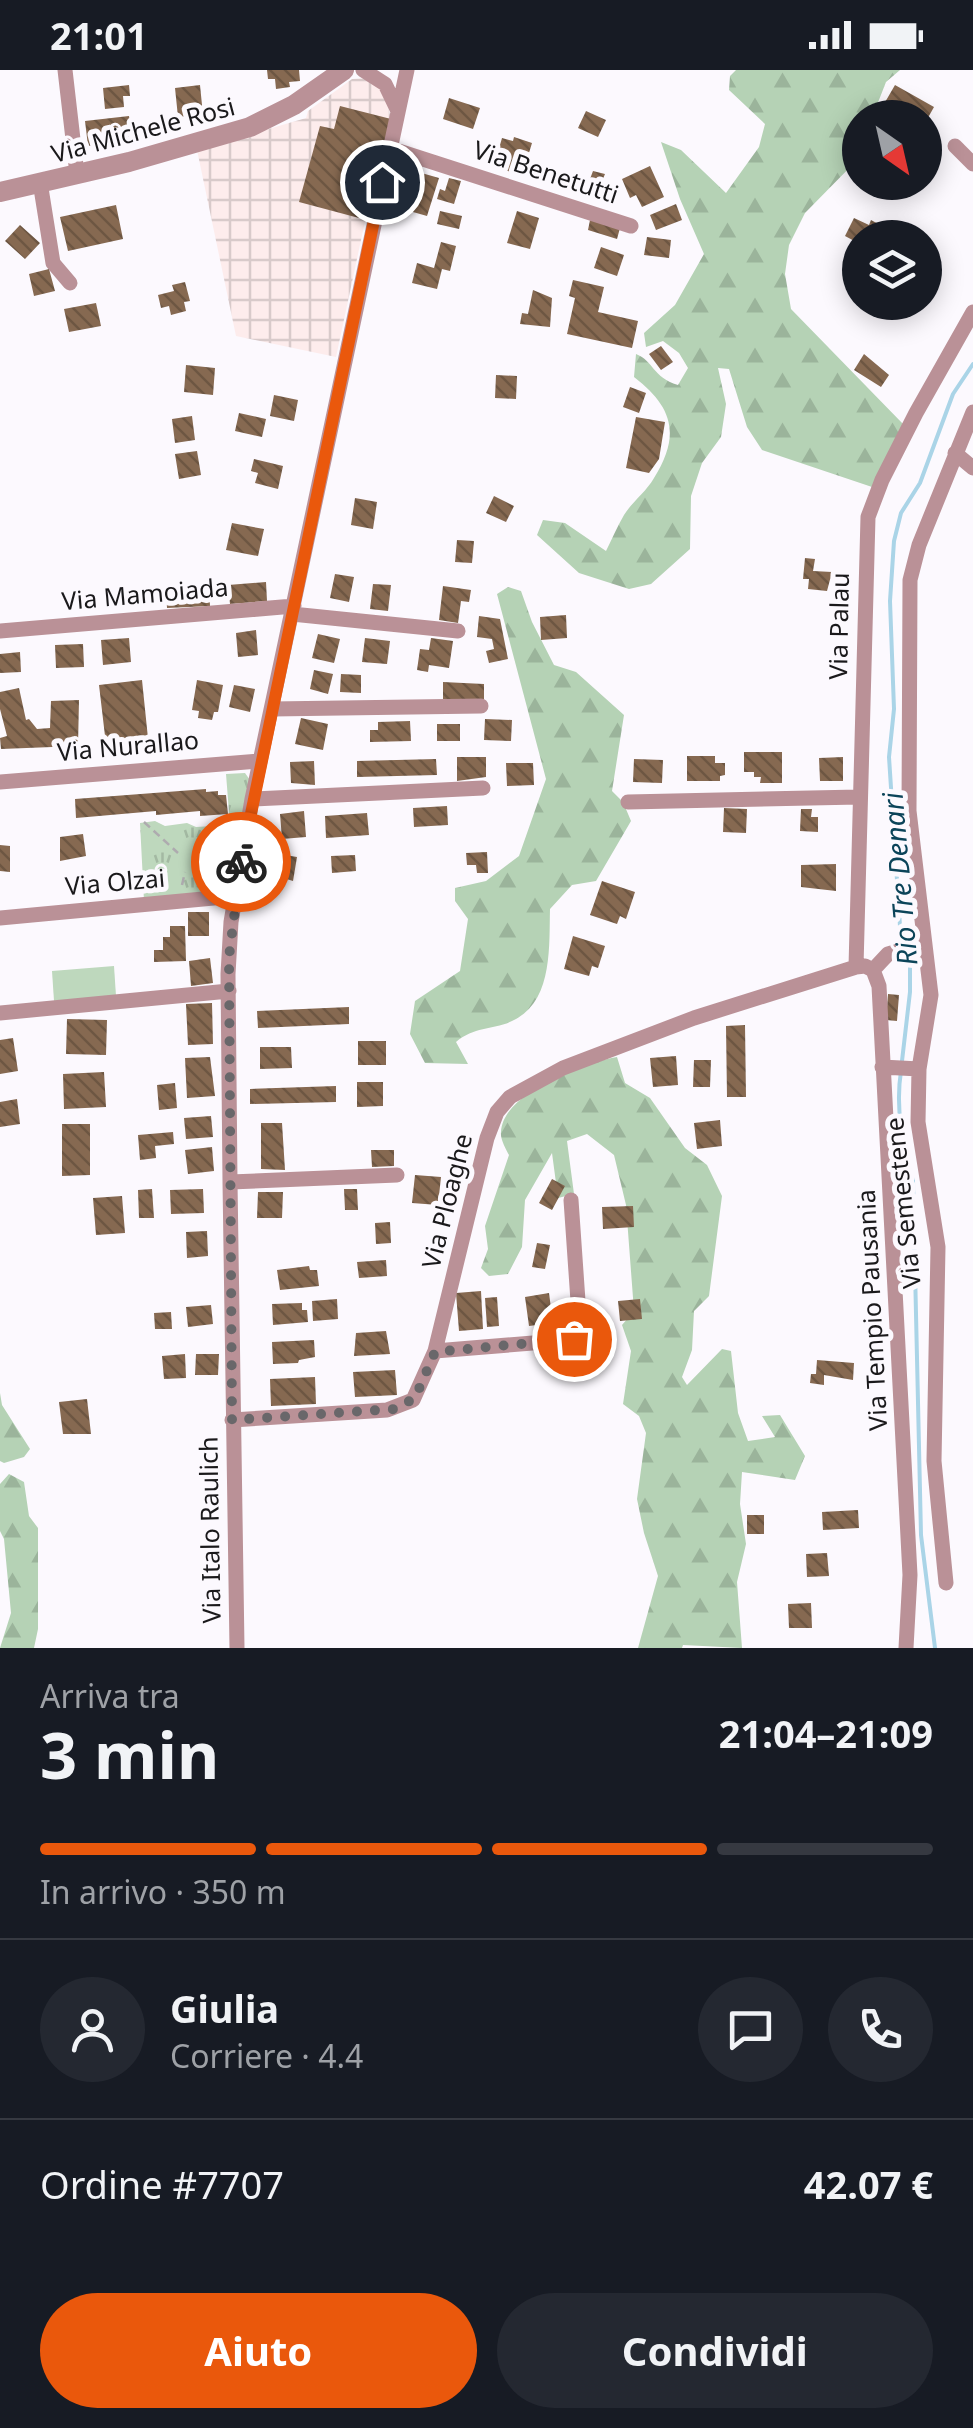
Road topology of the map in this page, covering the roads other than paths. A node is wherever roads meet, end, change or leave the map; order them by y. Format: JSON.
{"nodes":[{"id":1,"x":65,"y":70,"type":"edge"},
{"id":2,"x":344,"y":70,"type":"edge"},
{"id":3,"x":364,"y":70,"type":"edge"},
{"id":4,"x":407,"y":70,"type":"edge"},
{"id":5,"x":397,"y":108,"type":"junction"},
{"id":6,"x":955,"y":146,"type":"dead end"},
{"id":7,"x":389,"y":148,"type":"junction"},
{"id":8,"x":973,"y":164,"type":"edge"},
{"id":9,"x":77,"y":174,"type":"junction"},
{"id":10,"x":40,"y":182,"type":"junction"},
{"id":11,"x":0,"y":192,"type":"edge"},
{"id":12,"x":630,"y":226,"type":"dead end"},
{"id":13,"x":70,"y":284,"type":"dead end"},
{"id":14,"x":973,"y":312,"type":"edge"},
{"id":15,"x":973,"y":412,"type":"edge"},
{"id":16,"x":955,"y":453,"type":"junction"},
{"id":17,"x":973,"y":468,"type":"edge"},
{"id":18,"x":293,"y":610,"type":"junction"},
{"id":19,"x":0,"y":631,"type":"edge"},
{"id":20,"x":458,"y":631,"type":"dead end"},
{"id":21,"x":481,"y":706,"type":"dead end"},
{"id":22,"x":272,"y":708,"type":"junction"},
{"id":23,"x":260,"y":761,"type":"junction"},
{"id":24,"x":0,"y":782,"type":"edge"},
{"id":25,"x":483,"y":788,"type":"dead end"},
{"id":26,"x":859,"y":797,"type":"junction"},
{"id":27,"x":252,"y":800,"type":"junction"},
{"id":28,"x":628,"y":802,"type":"dead end"},
{"id":29,"x":235,"y":896,"type":"junction"},
{"id":30,"x":0,"y":918,"type":"edge"},
{"id":31,"x":922,"y":944,"type":"junction"},
{"id":32,"x":856,"y":967,"type":"junction"},
{"id":33,"x":874,"y":970,"type":"junction"},
{"id":34,"x":228,"y":991,"type":"junction"},
{"id":35,"x":0,"y":1013,"type":"edge"},
{"id":36,"x":882,"y":1067,"type":"junction"},
{"id":37,"x":920,"y":1068,"type":"junction"},
{"id":38,"x":397,"y":1175,"type":"dead end"},
{"id":39,"x":230,"y":1182,"type":"junction"},
{"id":40,"x":571,"y":1200,"type":"dead end"},
{"id":41,"x":435,"y":1352,"type":"junction"},
{"id":42,"x":232,"y":1420,"type":"junction"},
{"id":43,"x":946,"y":1582,"type":"dead end"},
{"id":44,"x":237,"y":1648,"type":"edge"},
{"id":45,"x":906,"y":1648,"type":"edge"}],
"edges":[{"from":1,"to":9,"type":"street"},
{"from":2,"to":9,"type":"street","name":"Via Michele Rosi"},
{"from":3,"to":5,"type":"street"},
{"from":4,"to":5,"type":"street","name":"Via Italo Raulich"},
{"from":5,"to":7,"type":"street","name":"Via Italo Raulich"},
{"from":6,"to":8,"type":"street"},
{"from":7,"to":12,"type":"street","name":"Via Benetutti"},
{"from":7,"to":18,"type":"street","name":"Via Italo Raulich"},
{"from":9,"to":10,"type":"street","name":"Via Michele Rosi"},
{"from":10,"to":11,"type":"street","name":"Via Michele Rosi"},
{"from":10,"to":13,"type":"street"},
{"from":14,"to":26,"type":"street","name":"Via Palau"},
{"from":15,"to":16,"type":"street","name":"Via Semestene"},
{"from":16,"to":17,"type":"street"},
{"from":16,"to":31,"type":"street","name":"Via Semestene"},
{"from":18,"to":19,"type":"street","name":"Via Mamoiada"},
{"from":18,"to":20,"type":"street","name":"Via Mamoiada"},
{"from":18,"to":22,"type":"street","name":"Via Italo Raulich"},
{"from":21,"to":22,"type":"street"},
{"from":22,"to":23,"type":"street","name":"Via Italo Raulich"},
{"from":23,"to":24,"type":"street","name":"Via Nurallao"},
{"from":23,"to":27,"type":"street","name":"Via Italo Raulich"},
{"from":25,"to":27,"type":"street"},
{"from":26,"to":28,"type":"street"},
{"from":26,"to":32,"type":"street","name":"Via Palau"},
{"from":27,"to":29,"type":"street","name":"Via Italo Raulich"},
{"from":29,"to":30,"type":"street","name":"Via Olzai"},
{"from":29,"to":34,"type":"street","name":"Via Italo Raulich"},
{"from":31,"to":33,"type":"street"},
{"from":31,"to":37,"type":"street","name":"Via Semestene"},
{"from":32,"to":33,"type":"street","name":"Via Ploaghe"},
{"from":32,"to":41,"type":"street","name":"Via Ploaghe"},
{"from":33,"to":36,"type":"street","name":"Via Tempio Pausania"},
{"from":34,"to":35,"type":"street"},
{"from":34,"to":39,"type":"street","name":"Via Italo Raulich"},
{"from":36,"to":37,"type":"street"},
{"from":36,"to":45,"type":"street","name":"Via Tempio Pausania"},
{"from":37,"to":43,"type":"street","name":"Via Semestene"},
{"from":38,"to":39,"type":"street"},
{"from":39,"to":42,"type":"street","name":"Via Italo Raulich"},
{"from":40,"to":41,"type":"street"},
{"from":41,"to":42,"type":"street","name":"Via Ploaghe"},
{"from":42,"to":44,"type":"street","name":"Via Italo Raulich"}]}
